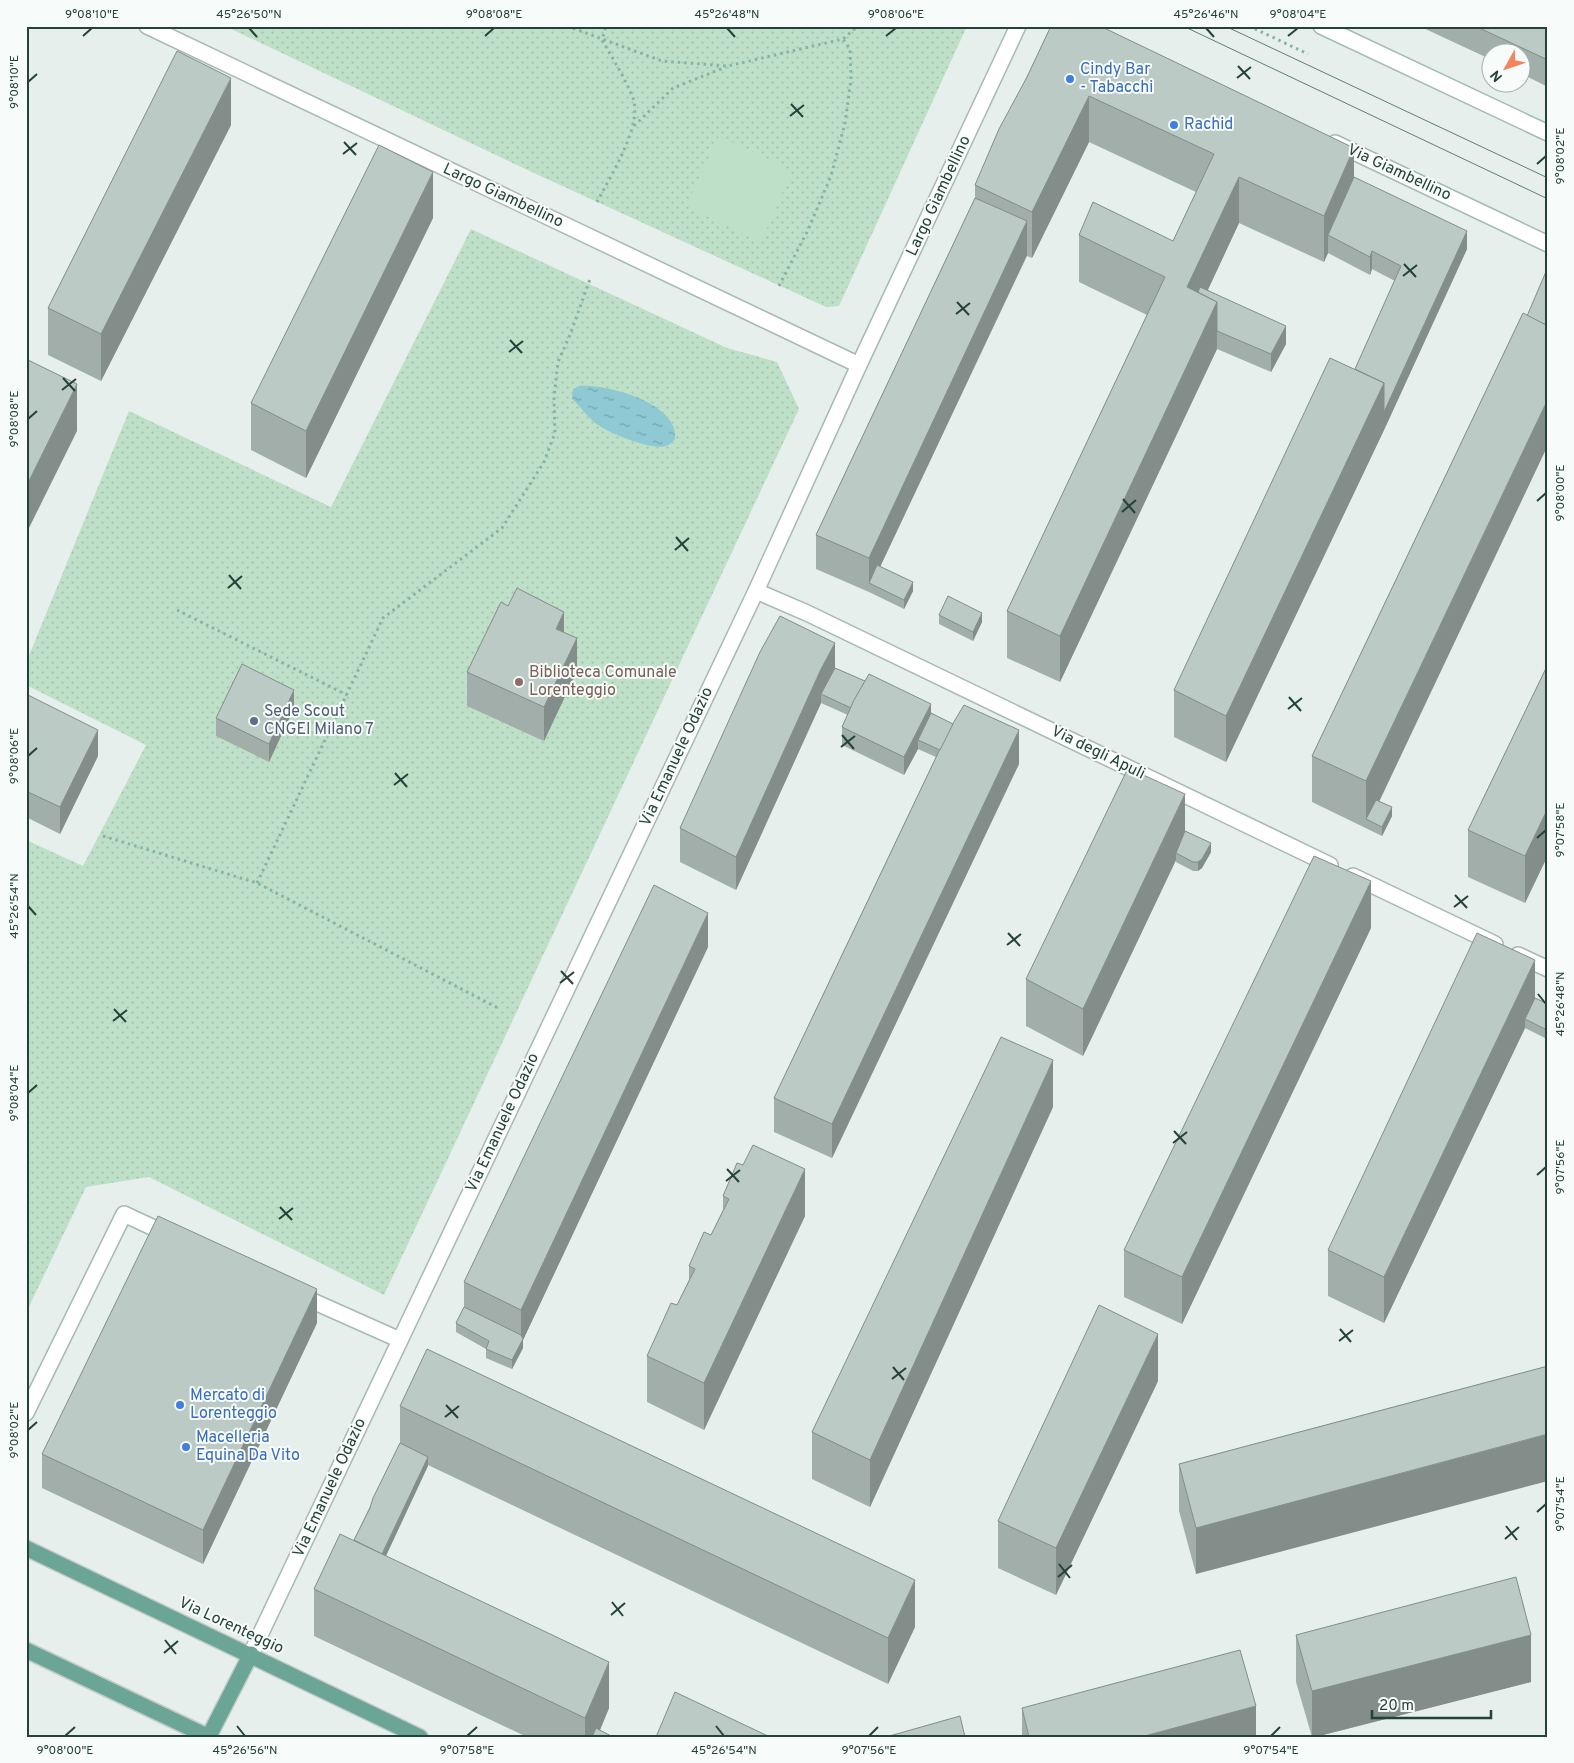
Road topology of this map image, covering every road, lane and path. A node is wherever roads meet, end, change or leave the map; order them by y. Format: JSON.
{"nodes":[{"id":1,"x":146,"y":26,"type":"edge"},
{"id":2,"x":567,"y":26,"type":"edge"},
{"id":3,"x":606,"y":26,"type":"edge"},
{"id":4,"x":858,"y":26,"type":"edge"},
{"id":5,"x":1018,"y":26,"type":"edge"},
{"id":6,"x":1321,"y":26,"type":"edge"},
{"id":7,"x":843,"y":39,"type":"junction"},
{"id":8,"x":602,"y":40,"type":"junction"},
{"id":9,"x":728,"y":66,"type":"junction"},
{"id":10,"x":634,"y":126,"type":"junction"},
{"id":11,"x":1548,"y":133,"type":"edge"},
{"id":12,"x":1322,"y":137,"type":"edge"},
{"id":13,"x":597,"y":202,"type":"dead end"},
{"id":14,"x":1548,"y":244,"type":"edge"},
{"id":15,"x":590,"y":279,"type":"dead end"},
{"id":16,"x":779,"y":286,"type":"dead end"},
{"id":17,"x":860,"y":365,"type":"junction"},
{"id":18,"x":756,"y":591,"type":"junction"},
{"id":19,"x":178,"y":610,"type":"dead end"},
{"id":20,"x":347,"y":695,"type":"junction"},
{"id":21,"x":102,"y":836,"type":"dead end"},
{"id":22,"x":257,"y":883,"type":"junction"},
{"id":23,"x":1548,"y":969,"type":"edge"},
{"id":24,"x":498,"y":1008,"type":"dead end"},
{"id":25,"x":187,"y":1243,"type":"edge"},
{"id":26,"x":285,"y":1289,"type":"edge"},
{"id":27,"x":400,"y":1340,"type":"junction"},
{"id":28,"x":26,"y":1413,"type":"edge"},
{"id":29,"x":26,"y":1548,"type":"edge"},
{"id":30,"x":26,"y":1650,"type":"edge"},
{"id":31,"x":251,"y":1654,"type":"junction"},
{"id":32,"x":209,"y":1737,"type":"edge"},
{"id":33,"x":420,"y":1737,"type":"edge"}],
"edges":[{"from":1,"to":17,"type":"street","name":"Largo Giambellino"},
{"from":2,"to":8,"type":"path"},
{"from":3,"to":8,"type":"path"},
{"from":4,"to":7,"type":"path"},
{"from":5,"to":17,"type":"street","name":"Largo Giambellino"},
{"from":6,"to":11,"type":"street"},
{"from":7,"to":9,"type":"path"},
{"from":7,"to":16,"type":"path"},
{"from":8,"to":9,"type":"path"},
{"from":8,"to":10,"type":"path"},
{"from":9,"to":10,"type":"path"},
{"from":10,"to":13,"type":"path"},
{"from":12,"to":14,"type":"street","name":"Via Giambellino"},
{"from":15,"to":20,"type":"path"},
{"from":17,"to":18,"type":"street","name":"Largo Giambellino"},
{"from":18,"to":23,"type":"street","name":"Via degli Apuli"},
{"from":18,"to":27,"type":"street","name":"Via Emanuele Odazio"},
{"from":19,"to":20,"type":"path"},
{"from":20,"to":22,"type":"path"},
{"from":21,"to":22,"type":"path"},
{"from":22,"to":24,"type":"path"},
{"from":25,"to":28,"type":"street"},
{"from":26,"to":27,"type":"street"},
{"from":27,"to":31,"type":"street","name":"Via Emanuele Odazio"},
{"from":29,"to":31,"type":"main road","name":"Via Lorenteggio"},
{"from":30,"to":32,"type":"main road"},
{"from":31,"to":32,"type":"main road"},
{"from":31,"to":33,"type":"main road","name":"Via Lorenteggio"}]}
